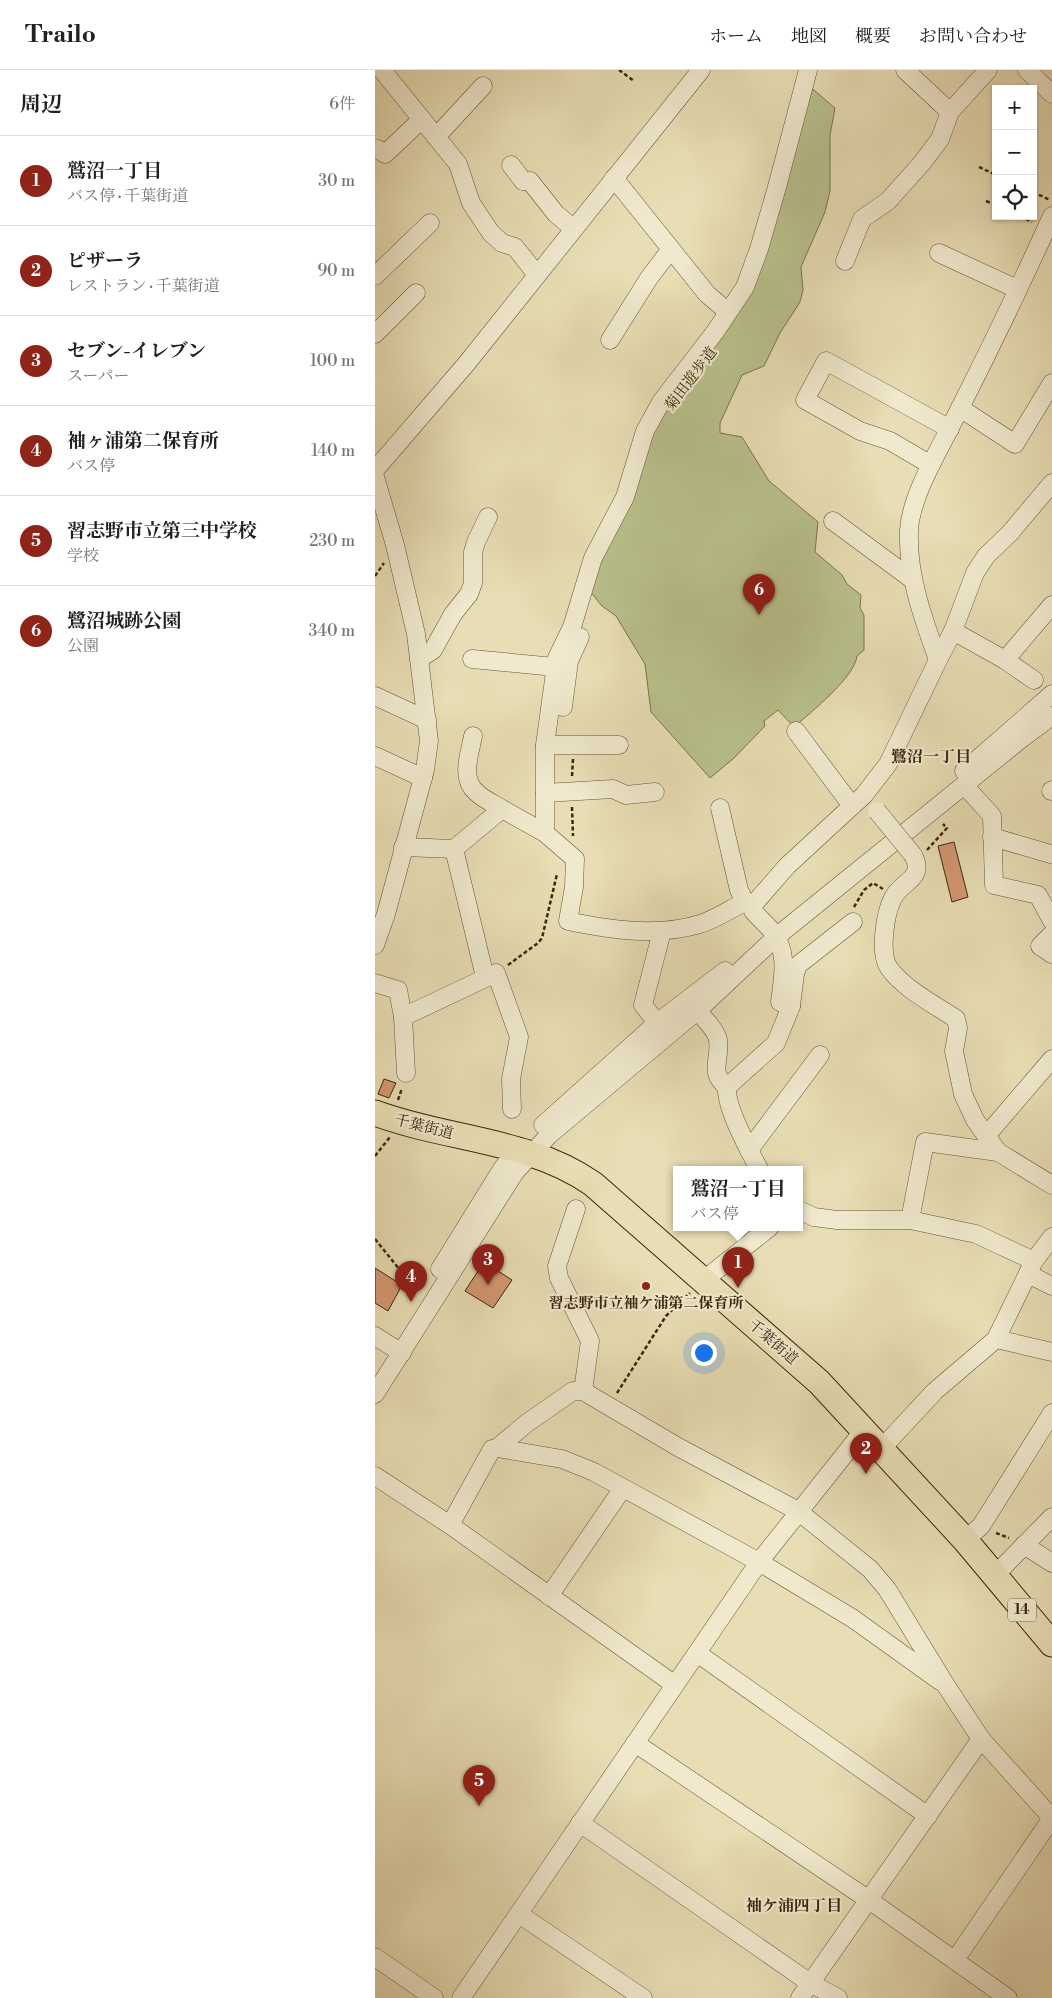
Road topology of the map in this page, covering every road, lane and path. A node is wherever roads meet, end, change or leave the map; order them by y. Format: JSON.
{"nodes":[{"id":1,"x":619,"y":70,"type":"edge"},
{"id":2,"x":701,"y":70,"type":"edge"},
{"id":3,"x":808,"y":70,"type":"edge"},
{"id":4,"x":819,"y":70,"type":"edge"},
{"id":5,"x":905,"y":70,"type":"edge"},
{"id":6,"x":988,"y":70,"type":"edge"},
{"id":7,"x":1027,"y":70,"type":"edge"},
{"id":8,"x":381,"y":74,"type":"edge"},
{"id":9,"x":635,"y":81,"type":"dead end"},
{"id":10,"x":483,"y":86,"type":"dead end"},
{"id":11,"x":1052,"y":94,"type":"edge"},
{"id":12,"x":950,"y":112,"type":"junction"},
{"id":13,"x":422,"y":119,"type":"junction"},
{"id":14,"x":436,"y":137,"type":"junction"},
{"id":15,"x":378,"y":149,"type":"dead end"},
{"id":16,"x":511,"y":165,"type":"dead end"},
{"id":17,"x":979,"y":168,"type":"dead end"},
{"id":18,"x":992,"y":173,"type":"edge"},
{"id":19,"x":614,"y":178,"type":"junction"},
{"id":20,"x":1037,"y":194,"type":"edge"},
{"id":21,"x":986,"y":201,"type":"dead end"},
{"id":22,"x":1052,"y":201,"type":"edge"},
{"id":23,"x":992,"y":203,"type":"edge"},
{"id":24,"x":1052,"y":216,"type":"edge"},
{"id":25,"x":430,"y":223,"type":"dead end"},
{"id":26,"x":574,"y":229,"type":"junction"},
{"id":27,"x":671,"y":248,"type":"junction"},
{"id":28,"x":939,"y":253,"type":"dead end"},
{"id":29,"x":845,"y":261,"type":"dead end"},
{"id":30,"x":537,"y":275,"type":"junction"},
{"id":31,"x":375,"y":276,"type":"edge"},
{"id":32,"x":1017,"y":289,"type":"junction"},
{"id":33,"x":416,"y":293,"type":"dead end"},
{"id":34,"x":728,"y":312,"type":"junction"},
{"id":35,"x":375,"y":334,"type":"edge"},
{"id":36,"x":610,"y":340,"type":"dead end"},
{"id":37,"x":1052,"y":383,"type":"edge"},
{"id":38,"x":961,"y":408,"type":"junction"},
{"id":39,"x":950,"y":429,"type":"junction"},
{"id":40,"x":931,"y":465,"type":"junction"},
{"id":41,"x":375,"y":470,"type":"edge"},
{"id":42,"x":375,"y":477,"type":"edge"},
{"id":43,"x":1052,"y":483,"type":"edge"},
{"id":44,"x":487,"y":517,"type":"dead end"},
{"id":45,"x":833,"y":521,"type":"dead end"},
{"id":46,"x":913,"y":580,"type":"junction"},
{"id":47,"x":1051,"y":608,"type":"edge"},
{"id":48,"x":953,"y":631,"type":"junction"},
{"id":49,"x":419,"y":659,"type":"junction"},
{"id":50,"x":472,"y":659,"type":"dead end"},
{"id":51,"x":938,"y":660,"type":"junction"},
{"id":52,"x":1005,"y":660,"type":"junction"},
{"id":53,"x":555,"y":667,"type":"junction"},
{"id":54,"x":1034,"y":680,"type":"dead end"},
{"id":55,"x":1052,"y":694,"type":"edge"},
{"id":56,"x":375,"y":696,"type":"edge"},
{"id":57,"x":551,"y":705,"type":"junction"},
{"id":58,"x":1052,"y":716,"type":"edge"},
{"id":59,"x":427,"y":720,"type":"junction"},
{"id":60,"x":796,"y":731,"type":"dead end"},
{"id":61,"x":473,"y":736,"type":"dead end"},
{"id":62,"x":619,"y":745,"type":"dead end"},
{"id":63,"x":545,"y":746,"type":"junction"},
{"id":64,"x":375,"y":756,"type":"edge"},
{"id":65,"x":423,"y":778,"type":"junction"},
{"id":66,"x":964,"y":784,"type":"junction"},
{"id":67,"x":655,"y":792,"type":"dead end"},
{"id":68,"x":545,"y":793,"type":"junction"},
{"id":69,"x":858,"y":801,"type":"junction"},
{"id":70,"x":720,"y":808,"type":"dead end"},
{"id":71,"x":502,"y":809,"type":"junction"},
{"id":72,"x":943,"y":824,"type":"dead end"},
{"id":73,"x":545,"y":833,"type":"junction"},
{"id":74,"x":992,"y":837,"type":"junction"},
{"id":75,"x":403,"y":847,"type":"junction"},
{"id":76,"x":454,"y":849,"type":"junction"},
{"id":77,"x":569,"y":854,"type":"junction"},
{"id":78,"x":918,"y":854,"type":"junction"},
{"id":79,"x":1051,"y":854,"type":"edge"},
{"id":80,"x":895,"y":895,"type":"junction"},
{"id":81,"x":749,"y":903,"type":"junction"},
{"id":82,"x":1052,"y":921,"type":"edge"},
{"id":83,"x":853,"y":922,"type":"joint"},
{"id":84,"x":662,"y":931,"type":"junction"},
{"id":85,"x":774,"y":934,"type":"junction"},
{"id":86,"x":1052,"y":934,"type":"edge"},
{"id":87,"x":375,"y":945,"type":"edge"},
{"id":88,"x":1052,"y":954,"type":"edge"},
{"id":89,"x":491,"y":975,"type":"junction"},
{"id":90,"x":375,"y":983,"type":"edge"},
{"id":91,"x":791,"y":1006,"type":"junction"},
{"id":92,"x":697,"y":1011,"type":"junction"},
{"id":93,"x":403,"y":1017,"type":"junction"},
{"id":94,"x":657,"y":1023,"type":"junction"},
{"id":95,"x":820,"y":1055,"type":"dead end"},
{"id":96,"x":1052,"y":1059,"type":"edge"},
{"id":97,"x":406,"y":1073,"type":"dead end"},
{"id":98,"x":727,"y":1087,"type":"junction"},
{"id":99,"x":512,"y":1109,"type":"dead end"},
{"id":100,"x":375,"y":1113,"type":"edge"},
{"id":101,"x":392,"y":1134,"type":"dead end"},
{"id":102,"x":987,"y":1136,"type":"junction"},
{"id":103,"x":749,"y":1150,"type":"junction"},
{"id":104,"x":524,"y":1151,"type":"junction"},
{"id":105,"x":998,"y":1152,"type":"junction"},
{"id":106,"x":375,"y":1156,"type":"edge"},
{"id":107,"x":757,"y":1166,"type":"edge"},
{"id":108,"x":1052,"y":1185,"type":"edge"},
{"id":109,"x":576,"y":1209,"type":"dead end"},
{"id":110,"x":803,"y":1212,"type":"edge"},
{"id":111,"x":910,"y":1220,"type":"junction"},
{"id":112,"x":765,"y":1231,"type":"edge"},
{"id":113,"x":1052,"y":1237,"type":"edge"},
{"id":114,"x":375,"y":1239,"type":"edge"},
{"id":115,"x":1031,"y":1268,"type":"junction"},
{"id":116,"x":704,"y":1280,"type":"junction"},
{"id":117,"x":412,"y":1285,"type":"dead end"},
{"id":118,"x":1052,"y":1286,"type":"edge"},
{"id":119,"x":375,"y":1336,"type":"edge"},
{"id":120,"x":996,"y":1340,"type":"junction"},
{"id":121,"x":397,"y":1350,"type":"junction"},
{"id":122,"x":1052,"y":1352,"type":"edge"},
{"id":123,"x":375,"y":1373,"type":"edge"},
{"id":124,"x":583,"y":1392,"type":"junction"},
{"id":125,"x":375,"y":1394,"type":"edge"},
{"id":126,"x":608,"y":1407,"type":"junction"},
{"id":127,"x":1050,"y":1422,"type":"edge"},
{"id":128,"x":864,"y":1430,"type":"junction"},
{"id":129,"x":497,"y":1448,"type":"junction"},
{"id":130,"x":881,"y":1449,"type":"junction"},
{"id":131,"x":375,"y":1476,"type":"edge"},
{"id":132,"x":623,"y":1488,"type":"junction"},
{"id":133,"x":799,"y":1511,"type":"junction"},
{"id":134,"x":1052,"y":1517,"type":"edge"},
{"id":135,"x":450,"y":1525,"type":"junction"},
{"id":136,"x":973,"y":1533,"type":"junction"},
{"id":137,"x":1024,"y":1545,"type":"junction"},
{"id":138,"x":759,"y":1562,"type":"junction"},
{"id":139,"x":1052,"y":1563,"type":"edge"},
{"id":140,"x":993,"y":1576,"type":"junction"},
{"id":141,"x":549,"y":1596,"type":"junction"},
{"id":142,"x":1052,"y":1644,"type":"edge"},
{"id":143,"x":697,"y":1653,"type":"junction"},
{"id":144,"x":945,"y":1684,"type":"junction"},
{"id":145,"x":675,"y":1685,"type":"junction"},
{"id":146,"x":981,"y":1739,"type":"junction"},
{"id":147,"x":635,"y":1743,"type":"junction"},
{"id":148,"x":928,"y":1816,"type":"junction"},
{"id":149,"x":1052,"y":1818,"type":"edge"},
{"id":150,"x":580,"y":1823,"type":"junction"},
{"id":151,"x":869,"y":1900,"type":"junction"},
{"id":152,"x":519,"y":1914,"type":"junction"},
{"id":153,"x":375,"y":1957,"type":"edge"},
{"id":154,"x":955,"y":1960,"type":"junction"},
{"id":155,"x":810,"y":1983,"type":"junction"},
{"id":156,"x":434,"y":1998,"type":"edge"},
{"id":157,"x":461,"y":1998,"type":"edge"},
{"id":158,"x":643,"y":1998,"type":"edge"},
{"id":159,"x":800,"y":1998,"type":"edge"},
{"id":160,"x":838,"y":1998,"type":"edge"},
{"id":161,"x":1009,"y":1998,"type":"edge"}],
"edges":[{"from":1,"to":9,"type":"path"},
{"from":2,"to":19,"type":"street"},
{"from":3,"to":34,"type":"street"},
{"from":4,"to":57,"type":"street","name":"菊田遊歩道"},
{"from":5,"to":12,"type":"street"},
{"from":6,"to":12,"type":"street"},
{"from":7,"to":11,"type":"street"},
{"from":8,"to":13,"type":"street"},
{"from":10,"to":14,"type":"street"},
{"from":12,"to":29,"type":"street"},
{"from":13,"to":14,"type":"street"},
{"from":13,"to":15,"type":"street"},
{"from":14,"to":30,"type":"street"},
{"from":16,"to":26,"type":"street"},
{"from":17,"to":18,"type":"path"},
{"from":19,"to":26,"type":"street"},
{"from":19,"to":27,"type":"street"},
{"from":20,"to":22,"type":"path"},
{"from":21,"to":23,"type":"path"},
{"from":24,"to":32,"type":"street"},
{"from":25,"to":31,"type":"street"},
{"from":26,"to":30,"type":"street"},
{"from":27,"to":34,"type":"street"},
{"from":27,"to":36,"type":"street"},
{"from":28,"to":32,"type":"street"},
{"from":30,"to":41,"type":"street"},
{"from":32,"to":38,"type":"street"},
{"from":33,"to":35,"type":"street"},
{"from":34,"to":53,"type":"street"},
{"from":37,"to":38,"type":"street"},
{"from":38,"to":39,"type":"street"},
{"from":39,"to":40,"type":"street"},
{"from":39,"to":40,"type":"street"},
{"from":40,"to":46,"type":"street"},
{"from":42,"to":49,"type":"street"},
{"from":43,"to":48,"type":"street"},
{"from":44,"to":49,"type":"street"},
{"from":45,"to":46,"type":"street"},
{"from":46,"to":51,"type":"street"},
{"from":47,"to":52,"type":"street"},
{"from":48,"to":51,"type":"street"},
{"from":48,"to":52,"type":"street"},
{"from":49,"to":59,"type":"street"},
{"from":50,"to":53,"type":"street"},
{"from":51,"to":69,"type":"street"},
{"from":52,"to":54,"type":"street"},
{"from":53,"to":57,"type":"street"},
{"from":55,"to":85,"type":"street"},
{"from":56,"to":59,"type":"street"},
{"from":57,"to":63,"type":"street"},
{"from":58,"to":66,"type":"street"},
{"from":59,"to":65,"type":"street"},
{"from":60,"to":69,"type":"street"},
{"from":61,"to":71,"type":"street"},
{"from":62,"to":63,"type":"street"},
{"from":63,"to":68,"type":"street"},
{"from":64,"to":65,"type":"street"},
{"from":65,"to":75,"type":"street"},
{"from":66,"to":74,"type":"street"},
{"from":66,"to":85,"type":"street"},
{"from":67,"to":68,"type":"street"},
{"from":68,"to":73,"type":"street"},
{"from":69,"to":78,"type":"street","bridge":true},
{"from":69,"to":81,"type":"street"},
{"from":70,"to":81,"type":"street"},
{"from":71,"to":73,"type":"street"},
{"from":71,"to":76,"type":"street"},
{"from":72,"to":78,"type":"path"},
{"from":73,"to":77,"type":"street"},
{"from":74,"to":79,"type":"street"},
{"from":74,"to":82,"type":"street"},
{"from":75,"to":76,"type":"street"},
{"from":75,"to":87,"type":"street"},
{"from":76,"to":89,"type":"street"},
{"from":77,"to":84,"type":"street"},
{"from":77,"to":89,"type":"path"},
{"from":78,"to":80,"type":"street"},
{"from":80,"to":83,"type":"path"},
{"from":80,"to":102,"type":"street"},
{"from":81,"to":84,"type":"street"},
{"from":81,"to":85,"type":"street"},
{"from":83,"to":91,"type":"street"},
{"from":84,"to":94,"type":"street"},
{"from":85,"to":91,"type":"street"},
{"from":85,"to":92,"type":"street"},
{"from":85,"to":94,"type":"street"},
{"from":86,"to":88,"type":"street"},
{"from":89,"to":93,"type":"street"},
{"from":89,"to":99,"type":"street"},
{"from":90,"to":93,"type":"street"},
{"from":91,"to":98,"type":"street"},
{"from":92,"to":98,"type":"street"},
{"from":92,"to":104,"type":"street"},
{"from":93,"to":97,"type":"street"},
{"from":94,"to":104,"type":"street"},
{"from":95,"to":103,"type":"street"},
{"from":96,"to":102,"type":"street"},
{"from":98,"to":103,"type":"street"},
{"from":100,"to":104,"type":"highway","name":"千葉街道","number":"14"},
{"from":101,"to":106,"type":"path"},
{"from":102,"to":105,"type":"street"},
{"from":103,"to":107,"type":"street"},
{"from":104,"to":116,"type":"highway","name":"千葉街道","number":"14"},
{"from":104,"to":121,"type":"street"},
{"from":105,"to":108,"type":"street"},
{"from":105,"to":111,"type":"street"},
{"from":109,"to":124,"type":"street"},
{"from":110,"to":111,"type":"street"},
{"from":111,"to":115,"type":"street"},
{"from":112,"to":116,"type":"street"},
{"from":113,"to":115,"type":"street"},
{"from":114,"to":117,"type":"path"},
{"from":115,"to":118,"type":"street"},
{"from":115,"to":120,"type":"street"},
{"from":116,"to":126,"type":"path"},
{"from":116,"to":128,"type":"highway","name":"千葉街道","number":"14"},
{"from":119,"to":121,"type":"street"},
{"from":120,"to":122,"type":"street"},
{"from":120,"to":130,"type":"street"},
{"from":121,"to":123,"type":"street"},
{"from":121,"to":125,"type":"street"},
{"from":124,"to":126,"type":"street"},
{"from":124,"to":129,"type":"street"},
{"from":126,"to":133,"type":"street"},
{"from":127,"to":136,"type":"street"},
{"from":128,"to":130,"type":"highway","name":"千葉街道","number":"14"},
{"from":128,"to":133,"type":"street"},
{"from":129,"to":132,"type":"street"},
{"from":129,"to":135,"type":"street"},
{"from":130,"to":136,"type":"highway","name":"千葉街道","number":"14"},
{"from":131,"to":135,"type":"street"},
{"from":132,"to":138,"type":"street"},
{"from":132,"to":141,"type":"street"},
{"from":133,"to":138,"type":"street"},
{"from":133,"to":144,"type":"street"},
{"from":134,"to":137,"type":"street"},
{"from":135,"to":141,"type":"street"},
{"from":136,"to":137,"type":"path"},
{"from":136,"to":140,"type":"highway","name":"千葉街道","number":"14"},
{"from":137,"to":139,"type":"street"},
{"from":137,"to":140,"type":"street"},
{"from":138,"to":143,"type":"street"},
{"from":138,"to":144,"type":"street"},
{"from":140,"to":142,"type":"highway","name":"千葉街道","number":"14"},
{"from":141,"to":145,"type":"street"},
{"from":143,"to":145,"type":"street"},
{"from":143,"to":148,"type":"street"},
{"from":144,"to":146,"type":"street"},
{"from":145,"to":147,"type":"street"},
{"from":146,"to":148,"type":"street"},
{"from":146,"to":149,"type":"street"},
{"from":147,"to":150,"type":"street"},
{"from":147,"to":151,"type":"street"},
{"from":148,"to":151,"type":"street"},
{"from":149,"to":154,"type":"street"},
{"from":150,"to":152,"type":"street"},
{"from":150,"to":155,"type":"street"},
{"from":151,"to":154,"type":"street"},
{"from":151,"to":155,"type":"street"},
{"from":152,"to":157,"type":"street"},
{"from":152,"to":158,"type":"street"},
{"from":153,"to":156,"type":"street"},
{"from":154,"to":161,"type":"street"},
{"from":155,"to":159,"type":"street"},
{"from":155,"to":160,"type":"street"}]}
